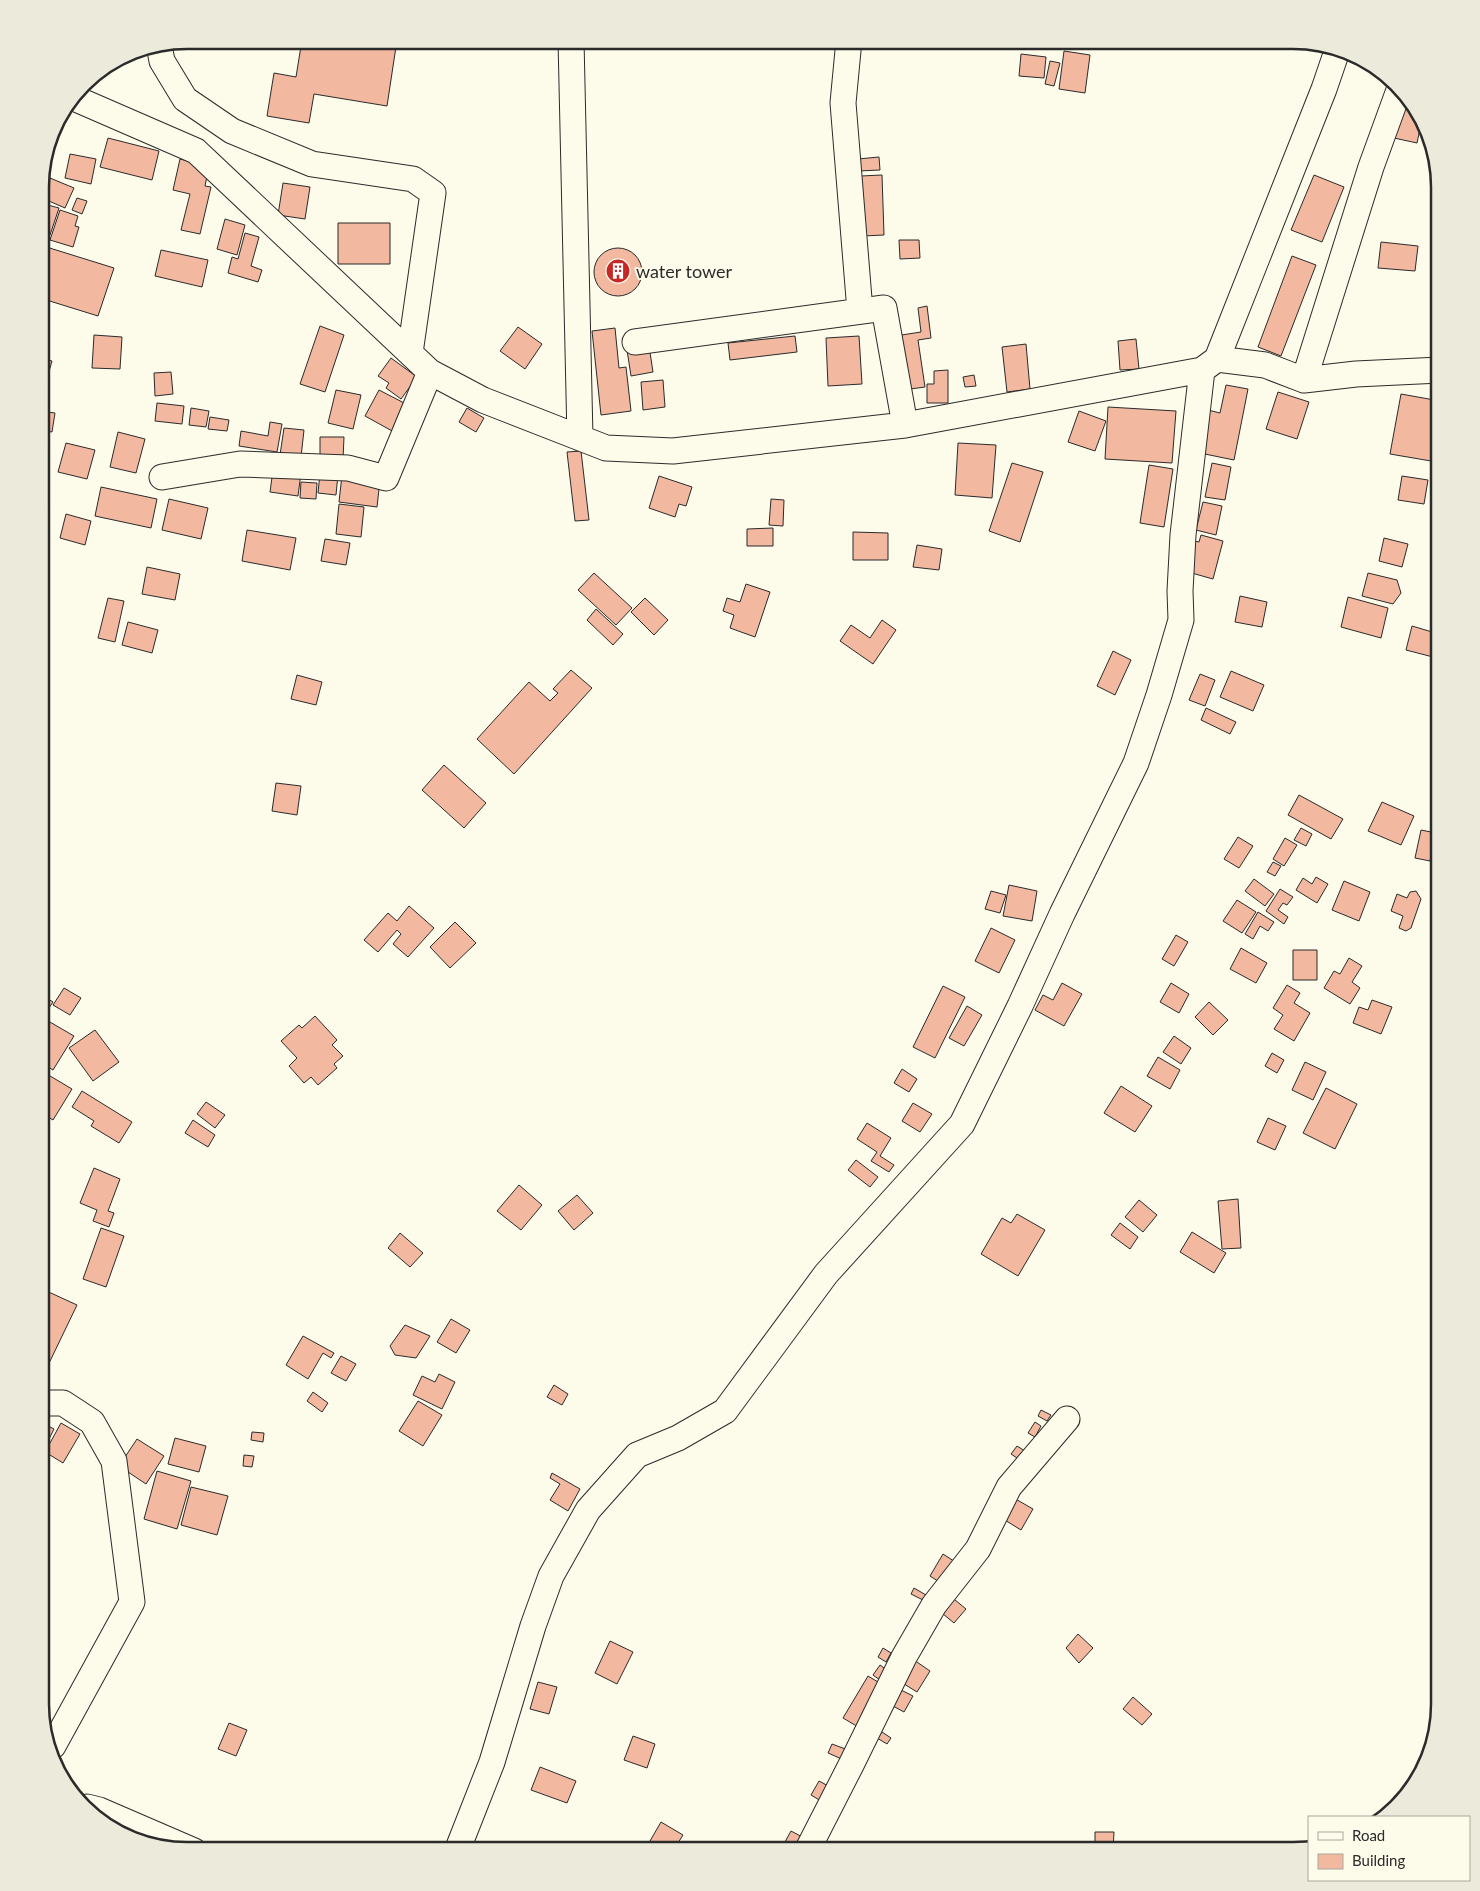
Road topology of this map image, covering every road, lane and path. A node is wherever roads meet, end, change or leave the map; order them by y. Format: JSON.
{"nodes":[{"id":1,"x":571,"y":49,"type":"edge"},
{"id":2,"x":848,"y":49,"type":"edge"},
{"id":3,"x":160,"y":51,"type":"edge"},
{"id":4,"x":1335,"y":56,"type":"edge"},
{"id":5,"x":1397,"y":96,"type":"edge"},
{"id":6,"x":79,"y":100,"type":"edge"},
{"id":7,"x":860,"y":311,"type":"junction"},
{"id":8,"x":635,"y":342,"type":"dead end"},
{"id":9,"x":410,"y":353,"type":"junction"},
{"id":10,"x":1209,"y":365,"type":"junction"},
{"id":11,"x":1431,"y":370,"type":"edge"},
{"id":12,"x":430,"y":372,"type":"junction"},
{"id":13,"x":1304,"y":380,"type":"junction"},
{"id":14,"x":905,"y":425,"type":"junction"},
{"id":15,"x":580,"y":438,"type":"junction"},
{"id":16,"x":162,"y":477,"type":"dead end"},
{"id":17,"x":49,"y":1403,"type":"edge"},
{"id":18,"x":1067,"y":1419,"type":"dead end"},
{"id":19,"x":54,"y":1744,"type":"edge"},
{"id":20,"x":98,"y":1810,"type":"edge"},
{"id":21,"x":169,"y":1841,"type":"edge"},
{"id":22,"x":461,"y":1842,"type":"edge"},
{"id":23,"x":812,"y":1842,"type":"edge"}],
"edges":[{"from":1,"to":15,"type":"street"},
{"from":2,"to":7,"type":"street"},
{"from":3,"to":9,"type":"street"},
{"from":4,"to":10,"type":"street"},
{"from":5,"to":13,"type":"street"},
{"from":6,"to":9,"type":"street"},
{"from":7,"to":8,"type":"street"},
{"from":7,"to":14,"type":"street"},
{"from":9,"to":12,"type":"street"},
{"from":10,"to":13,"type":"street"},
{"from":10,"to":14,"type":"street"},
{"from":10,"to":22,"type":"street"},
{"from":11,"to":13,"type":"street"},
{"from":12,"to":15,"type":"street"},
{"from":12,"to":16,"type":"street"},
{"from":14,"to":15,"type":"street"},
{"from":17,"to":19,"type":"street"},
{"from":18,"to":23,"type":"street"},
{"from":20,"to":21,"type":"street"}]}
